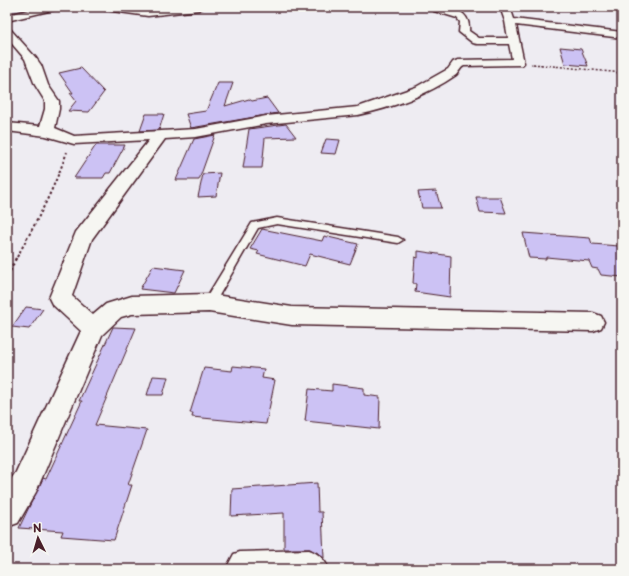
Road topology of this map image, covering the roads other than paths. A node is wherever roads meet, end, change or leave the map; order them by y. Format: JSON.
{"nodes":[{"id":1,"x":54,"y":7,"type":"edge"},
{"id":2,"x":105,"y":7,"type":"edge"},
{"id":3,"x":199,"y":7,"type":"edge"},
{"id":4,"x":505,"y":7,"type":"edge"},
{"id":5,"x":437,"y":9,"type":"dead end"},
{"id":6,"x":7,"y":18,"type":"edge"},
{"id":7,"x":510,"y":21,"type":"junction"},
{"id":8,"x":7,"y":32,"type":"edge"},
{"id":9,"x":622,"y":35,"type":"edge"},
{"id":10,"x":515,"y":41,"type":"junction"},
{"id":11,"x":7,"y":127,"type":"edge"},
{"id":12,"x":50,"y":132,"type":"junction"},
{"id":13,"x":161,"y":135,"type":"junction"},
{"id":14,"x":398,"y":240,"type":"dead end"},
{"id":15,"x":209,"y":303,"type":"junction"},
{"id":16,"x":593,"y":322,"type":"dead end"},
{"id":17,"x":93,"y":328,"type":"junction"},
{"id":18,"x":7,"y":512,"type":"edge"},
{"id":19,"x":235,"y":569,"type":"edge"},
{"id":20,"x":320,"y":569,"type":"edge"}],
"edges":[{"from":1,"to":6,"type":"street"},
{"from":2,"to":3,"type":"street"},
{"from":4,"to":7,"type":"street"},
{"from":5,"to":10,"type":"street"},
{"from":7,"to":9,"type":"street"},
{"from":7,"to":10,"type":"street"},
{"from":8,"to":12,"type":"street"},
{"from":10,"to":13,"type":"street"},
{"from":11,"to":12,"type":"street"},
{"from":12,"to":13,"type":"street"},
{"from":13,"to":17,"type":"street"},
{"from":14,"to":15,"type":"lane"},
{"from":15,"to":16,"type":"street"},
{"from":15,"to":17,"type":"street"},
{"from":17,"to":18,"type":"street"},
{"from":19,"to":20,"type":"lane"}]}
